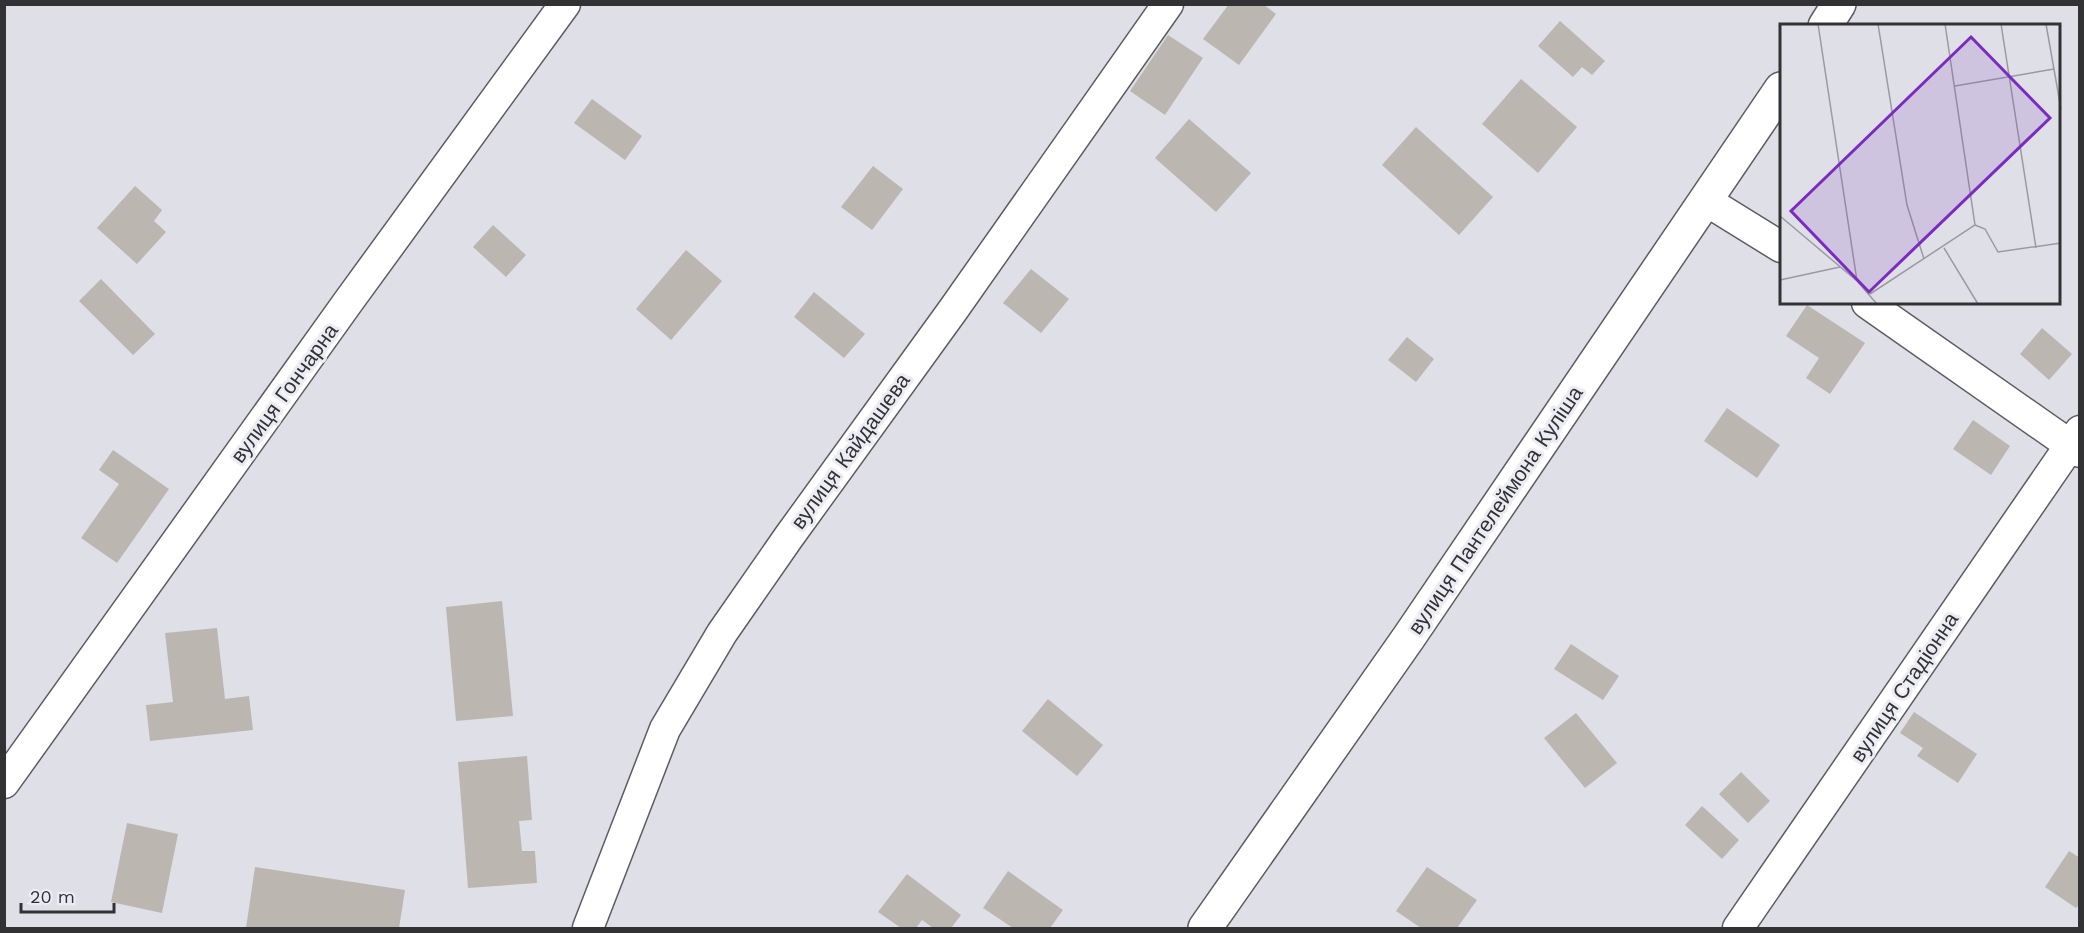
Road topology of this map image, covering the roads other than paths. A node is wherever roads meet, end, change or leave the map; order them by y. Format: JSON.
{"nodes":[{"id":1,"x":565,"y":4,"type":"edge"},
{"id":2,"x":1168,"y":4,"type":"edge"},
{"id":3,"x":1839,"y":4,"type":"edge"},
{"id":4,"x":1826,"y":24,"type":"edge"},
{"id":5,"x":1780,"y":90,"type":"edge"},
{"id":6,"x":1705,"y":200,"type":"junction"},
{"id":7,"x":1780,"y":246,"type":"edge"},
{"id":8,"x":1869,"y":304,"type":"edge"},
{"id":9,"x":2076,"y":443,"type":"edge"},
{"id":10,"x":4,"y":783,"type":"edge"},
{"id":11,"x":588,"y":928,"type":"edge"},
{"id":12,"x":1205,"y":928,"type":"edge"},
{"id":13,"x":1738,"y":928,"type":"edge"}],
"edges":[{"from":1,"to":10,"type":"street","name":"вулиця Гончарна"},
{"from":2,"to":11,"type":"street","name":"вулиця Кайдашева"},
{"from":3,"to":4,"type":"street"},
{"from":5,"to":6,"type":"street","name":"вулиця Пантелеймона Куліша"},
{"from":6,"to":7,"type":"street"},
{"from":6,"to":12,"type":"street","name":"вулиця Пантелеймона Куліша"},
{"from":8,"to":9,"type":"street"},
{"from":9,"to":13,"type":"street","name":"вулиця Стадіонна"}]}
